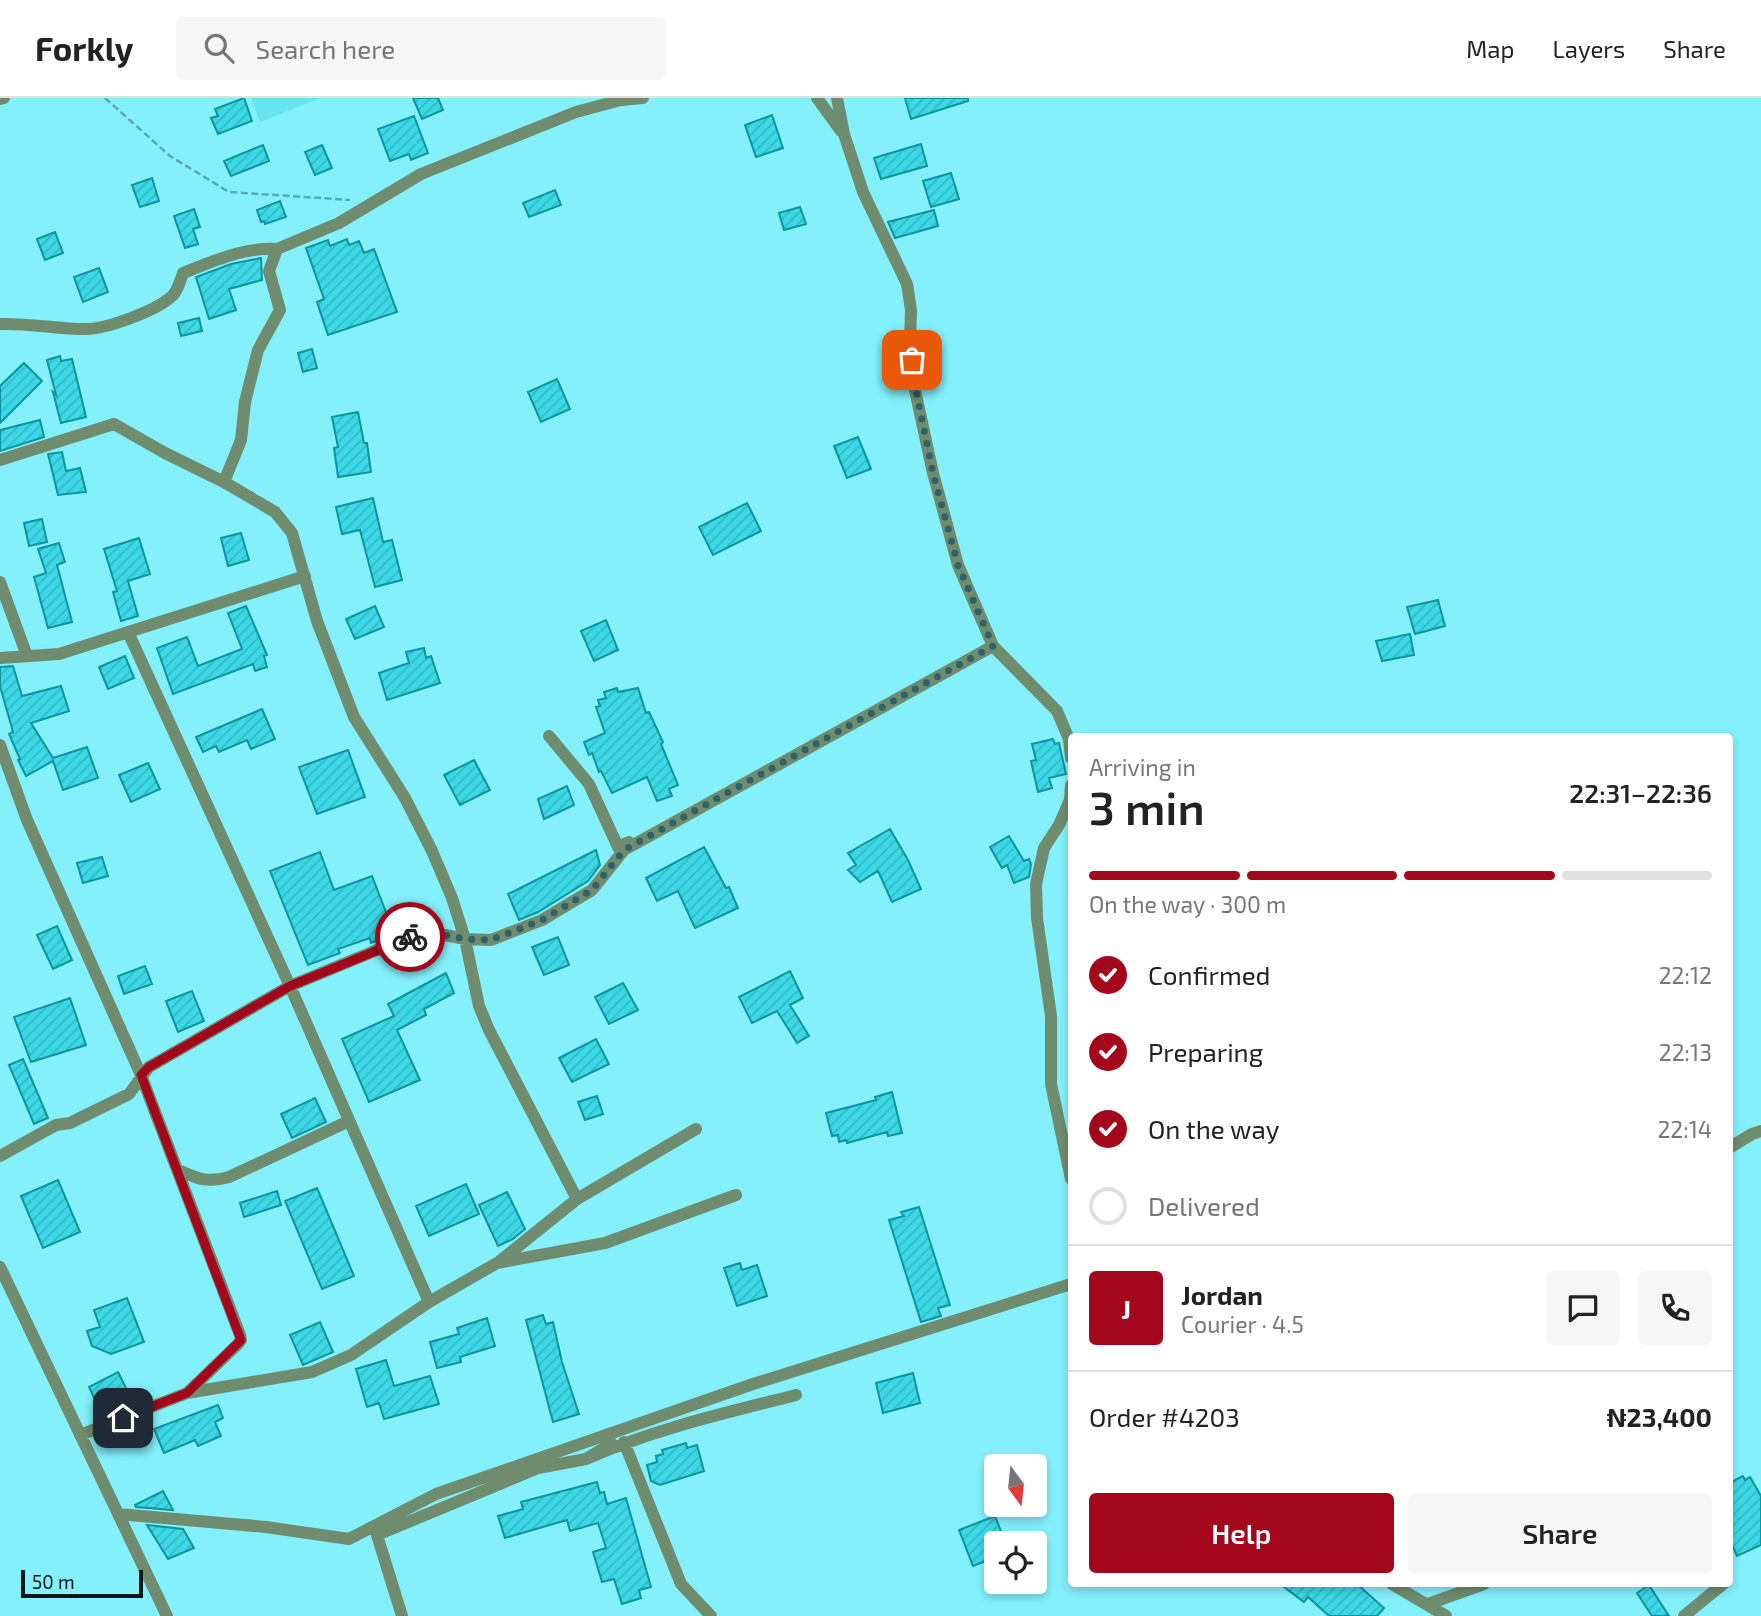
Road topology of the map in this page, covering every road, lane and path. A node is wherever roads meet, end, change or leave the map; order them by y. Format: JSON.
{"nodes":[{"id":1,"x":106,"y":98,"type":"edge"},
{"id":2,"x":643,"y":98,"type":"edge"},
{"id":3,"x":817,"y":98,"type":"edge"},
{"id":4,"x":837,"y":98,"type":"edge"},
{"id":5,"x":844,"y":134,"type":"junction"},
{"id":6,"x":375,"y":201,"type":"junction"},
{"id":7,"x":277,"y":249,"type":"junction"},
{"id":8,"x":0,"y":324,"type":"edge"},
{"id":9,"x":0,"y":460,"type":"edge"},
{"id":10,"x":224,"y":482,"type":"junction"},
{"id":11,"x":305,"y":576,"type":"junction"},
{"id":12,"x":0,"y":582,"type":"edge"},
{"id":13,"x":128,"y":632,"type":"junction"},
{"id":14,"x":993,"y":646,"type":"junction"},
{"id":15,"x":27,"y":656,"type":"junction"},
{"id":16,"x":0,"y":658,"type":"edge"},
{"id":17,"x":549,"y":736,"type":"dead end"},
{"id":18,"x":1068,"y":737,"type":"edge"},
{"id":19,"x":0,"y":745,"type":"edge"},
{"id":20,"x":1068,"y":805,"type":"edge"},
{"id":21,"x":687,"y":815,"type":"junction"},
{"id":22,"x":465,"y":939,"type":"junction"},
{"id":23,"x":290,"y":986,"type":"junction"},
{"id":24,"x":141,"y":1075,"type":"junction"},
{"id":25,"x":349,"y":1122,"type":"junction"},
{"id":26,"x":696,"y":1129,"type":"dead end"},
{"id":27,"x":1761,"y":1131,"type":"edge"},
{"id":28,"x":1733,"y":1145,"type":"edge"},
{"id":29,"x":0,"y":1156,"type":"edge"},
{"id":30,"x":1068,"y":1165,"type":"edge"},
{"id":31,"x":178,"y":1170,"type":"junction"},
{"id":32,"x":736,"y":1195,"type":"dead end"},
{"id":33,"x":577,"y":1199,"type":"junction"},
{"id":34,"x":497,"y":1263,"type":"junction"},
{"id":35,"x":0,"y":1267,"type":"edge"},
{"id":36,"x":1068,"y":1285,"type":"edge"},
{"id":37,"x":429,"y":1302,"type":"junction"},
{"id":38,"x":187,"y":1393,"type":"junction"},
{"id":39,"x":796,"y":1395,"type":"dead end"},
{"id":40,"x":608,"y":1434,"type":"junction"},
{"id":41,"x":80,"y":1435,"type":"junction"},
{"id":42,"x":624,"y":1442,"type":"junction"},
{"id":43,"x":586,"y":1459,"type":"junction"},
{"id":44,"x":118,"y":1514,"type":"junction"},
{"id":45,"x":1397,"y":1587,"type":"edge"},
{"id":46,"x":1476,"y":1587,"type":"edge"},
{"id":47,"x":1719,"y":1587,"type":"edge"},
{"id":48,"x":1428,"y":1604,"type":"junction"},
{"id":49,"x":167,"y":1616,"type":"edge"},
{"id":50,"x":402,"y":1616,"type":"edge"},
{"id":51,"x":711,"y":1616,"type":"edge"},
{"id":52,"x":1446,"y":1616,"type":"edge"},
{"id":53,"x":1684,"y":1616,"type":"edge"}],
"edges":[{"from":1,"to":6,"type":"path"},
{"from":2,"to":6,"type":"street"},
{"from":3,"to":5,"type":"street"},
{"from":4,"to":5,"type":"street"},
{"from":5,"to":14,"type":"street"},
{"from":6,"to":7,"type":"street"},
{"from":7,"to":8,"type":"street"},
{"from":7,"to":10,"type":"street"},
{"from":9,"to":10,"type":"street"},
{"from":10,"to":11,"type":"street"},
{"from":11,"to":13,"type":"street"},
{"from":11,"to":22,"type":"street"},
{"from":12,"to":15,"type":"street"},
{"from":13,"to":15,"type":"street"},
{"from":13,"to":23,"type":"street"},
{"from":14,"to":18,"type":"street"},
{"from":14,"to":21,"type":"street"},
{"from":15,"to":16,"type":"street"},
{"from":17,"to":21,"type":"street"},
{"from":19,"to":24,"type":"street"},
{"from":20,"to":30,"type":"street"},
{"from":21,"to":22,"type":"street"},
{"from":22,"to":23,"type":"street"},
{"from":22,"to":33,"type":"street"},
{"from":23,"to":24,"type":"street"},
{"from":23,"to":25,"type":"street"},
{"from":24,"to":29,"type":"street"},
{"from":24,"to":31,"type":"street"},
{"from":25,"to":31,"type":"street"},
{"from":25,"to":37,"type":"street"},
{"from":26,"to":33,"type":"street"},
{"from":27,"to":28,"type":"street"},
{"from":31,"to":38,"type":"street"},
{"from":32,"to":34,"type":"street"},
{"from":33,"to":34,"type":"street"},
{"from":34,"to":37,"type":"street"},
{"from":35,"to":41,"type":"street"},
{"from":36,"to":40,"type":"street"},
{"from":37,"to":38,"type":"street"},
{"from":38,"to":41,"type":"street"},
{"from":39,"to":42,"type":"street"},
{"from":40,"to":43,"type":"street"},
{"from":40,"to":44,"type":"street"},
{"from":41,"to":44,"type":"street"},
{"from":42,"to":43,"type":"street"},
{"from":42,"to":51,"type":"street"},
{"from":43,"to":50,"type":"street"},
{"from":44,"to":49,"type":"street"},
{"from":45,"to":48,"type":"street"},
{"from":46,"to":48,"type":"street"},
{"from":47,"to":53,"type":"street"},
{"from":48,"to":52,"type":"street"}]}
